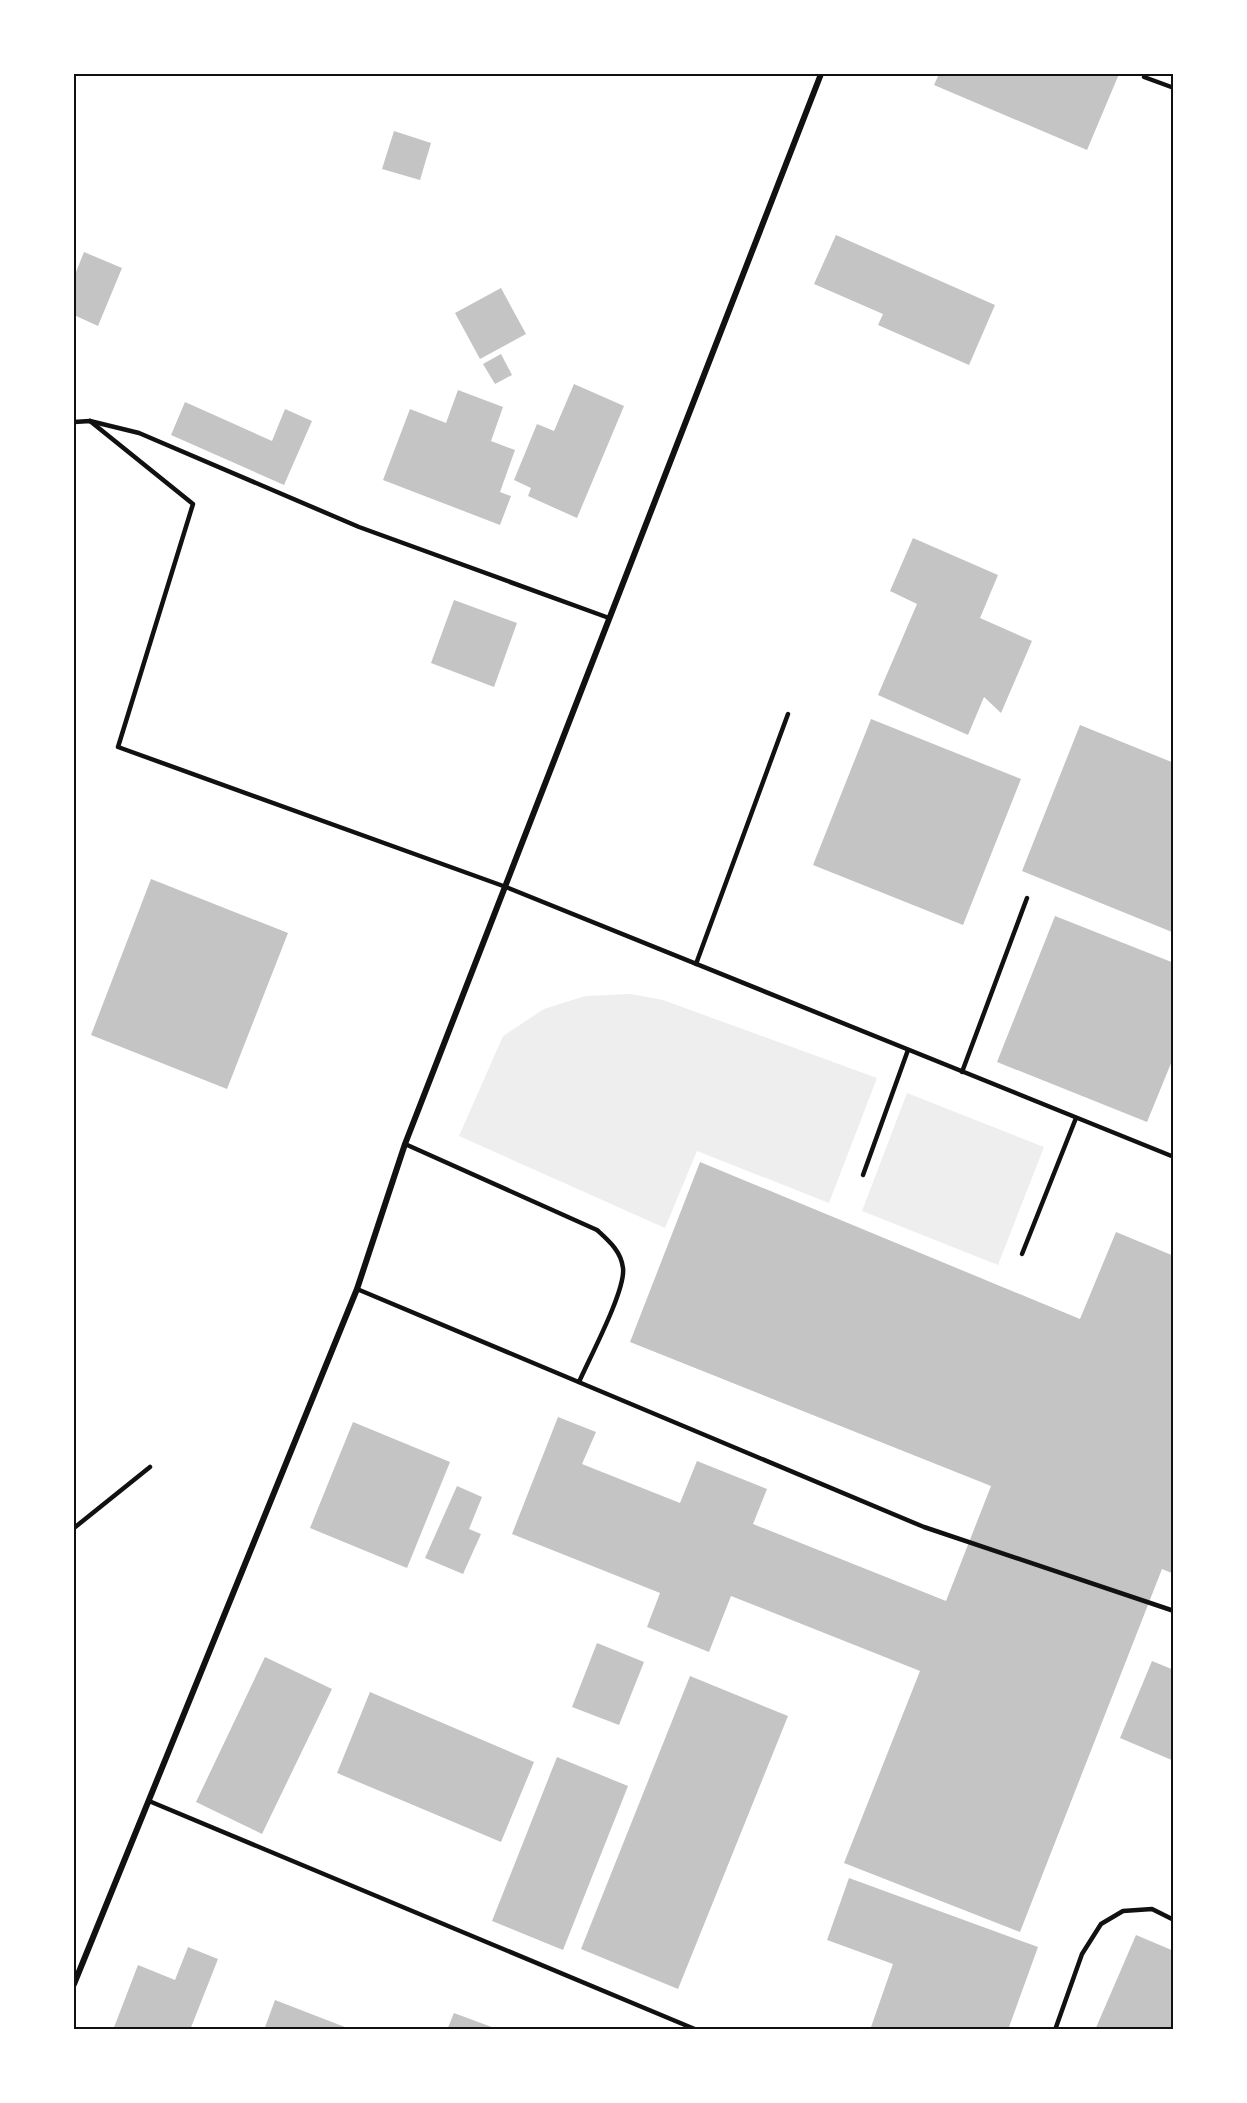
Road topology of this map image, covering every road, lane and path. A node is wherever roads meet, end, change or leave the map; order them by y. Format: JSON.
{"nodes":[{"id":1,"x":821,"y":74,"type":"edge"},
{"id":2,"x":1144,"y":77,"type":"dead end"},
{"id":3,"x":1173,"y":87,"type":"edge"},
{"id":4,"x":90,"y":421,"type":"junction"},
{"id":5,"x":74,"y":422,"type":"edge"},
{"id":6,"x":609,"y":618,"type":"junction"},
{"id":7,"x":788,"y":714,"type":"dead end"},
{"id":8,"x":506,"y":887,"type":"junction"},
{"id":9,"x":1027,"y":898,"type":"dead end"},
{"id":10,"x":696,"y":964,"type":"junction"},
{"id":11,"x":908,"y":1050,"type":"junction"},
{"id":12,"x":962,"y":1072,"type":"junction"},
{"id":13,"x":1076,"y":1118,"type":"junction"},
{"id":14,"x":405,"y":1144,"type":"junction"},
{"id":15,"x":1173,"y":1157,"type":"edge"},
{"id":16,"x":862,"y":1175,"type":"dead end"},
{"id":17,"x":1022,"y":1254,"type":"dead end"},
{"id":18,"x":357,"y":1289,"type":"junction"},
{"id":19,"x":579,"y":1382,"type":"junction"},
{"id":20,"x":150,"y":1467,"type":"dead end"},
{"id":21,"x":74,"y":1528,"type":"edge"},
{"id":22,"x":1173,"y":1611,"type":"edge"},
{"id":23,"x":149,"y":1801,"type":"junction"},
{"id":24,"x":1173,"y":1920,"type":"edge"},
{"id":25,"x":74,"y":1984,"type":"edge"},
{"id":26,"x":697,"y":2030,"type":"edge"},
{"id":27,"x":1055,"y":2030,"type":"edge"}],
"edges":[{"from":1,"to":6,"type":"street"},
{"from":2,"to":3,"type":"lane"},
{"from":4,"to":5,"type":"lane"},
{"from":4,"to":6,"type":"lane"},
{"from":4,"to":8,"type":"lane"},
{"from":6,"to":8,"type":"street"},
{"from":7,"to":10,"type":"lane"},
{"from":8,"to":10,"type":"lane"},
{"from":8,"to":14,"type":"street"},
{"from":9,"to":12,"type":"lane"},
{"from":10,"to":11,"type":"lane"},
{"from":11,"to":12,"type":"lane"},
{"from":11,"to":16,"type":"lane"},
{"from":12,"to":13,"type":"lane"},
{"from":13,"to":15,"type":"lane"},
{"from":13,"to":17,"type":"lane"},
{"from":14,"to":18,"type":"street"},
{"from":14,"to":19,"type":"lane"},
{"from":18,"to":19,"type":"lane"},
{"from":18,"to":23,"type":"street"},
{"from":19,"to":22,"type":"lane"},
{"from":20,"to":21,"type":"lane"},
{"from":23,"to":25,"type":"street"},
{"from":23,"to":26,"type":"lane"},
{"from":24,"to":27,"type":"lane"}]}
